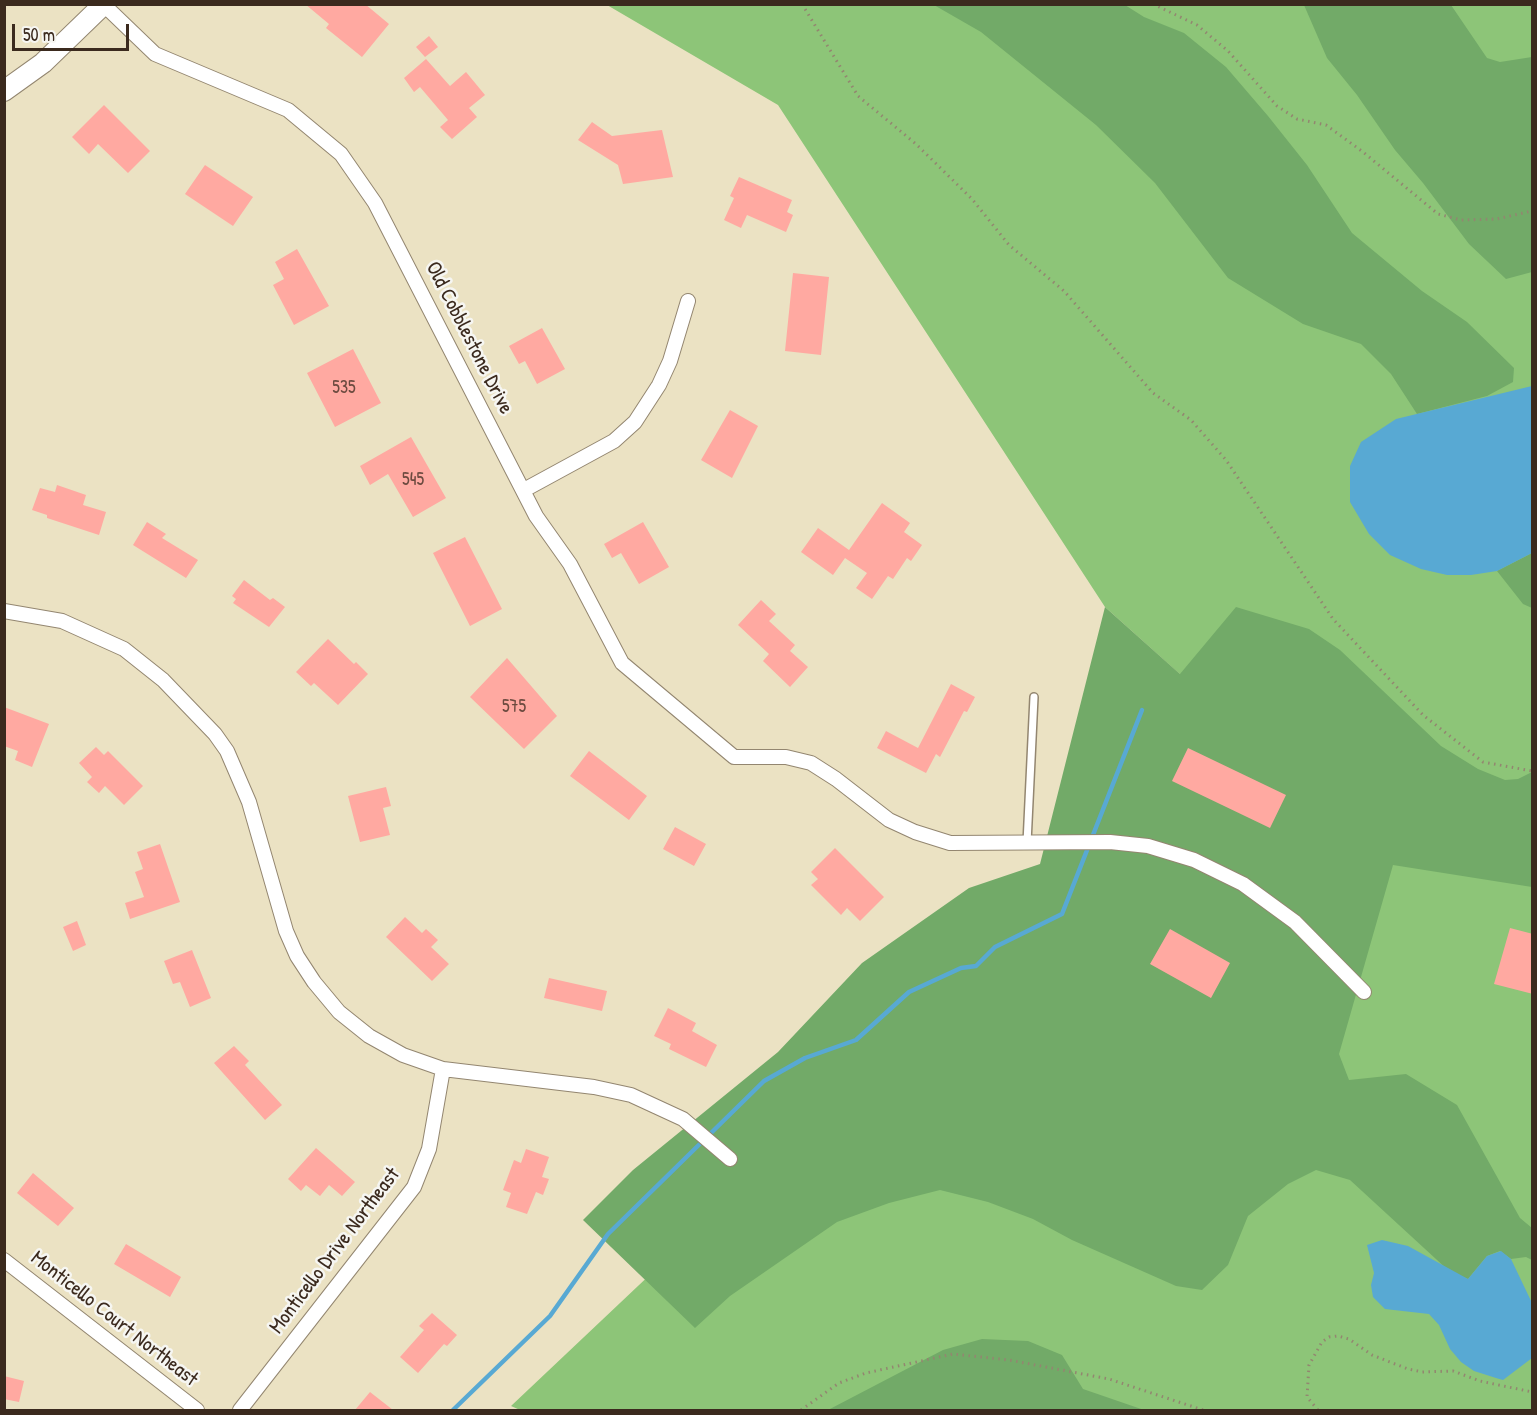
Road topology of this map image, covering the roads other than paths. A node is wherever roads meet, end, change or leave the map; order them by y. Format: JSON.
{"nodes":[{"id":1,"x":104,"y":5,"type":"edge"},
{"id":2,"x":4,"y":91,"type":"edge"},
{"id":3,"x":688,"y":301,"type":"dead end"},
{"id":4,"x":524,"y":490,"type":"junction"},
{"id":5,"x":4,"y":611,"type":"edge"},
{"id":6,"x":1034,"y":697,"type":"dead end"},
{"id":7,"x":1027,"y":843,"type":"junction"},
{"id":8,"x":1364,"y":992,"type":"dead end"},
{"id":9,"x":443,"y":1069,"type":"junction"},
{"id":10,"x":730,"y":1159,"type":"dead end"},
{"id":11,"x":4,"y":1260,"type":"edge"},
{"id":12,"x":197,"y":1410,"type":"edge"},
{"id":13,"x":240,"y":1410,"type":"edge"}],
"edges":[{"from":1,"to":2,"type":"street"},
{"from":1,"to":4,"type":"street","name":"Old Cobblestone Drive"},
{"from":3,"to":4,"type":"street"},
{"from":4,"to":7,"type":"street","name":"Old Cobblestone Drive"},
{"from":5,"to":9,"type":"street"},
{"from":6,"to":7,"type":"lane"},
{"from":7,"to":8,"type":"street"},
{"from":9,"to":10,"type":"street"},
{"from":9,"to":13,"type":"street","name":"Monticello Drive Northeast"},
{"from":11,"to":12,"type":"street","name":"Monticello Court Northeast"}]}
